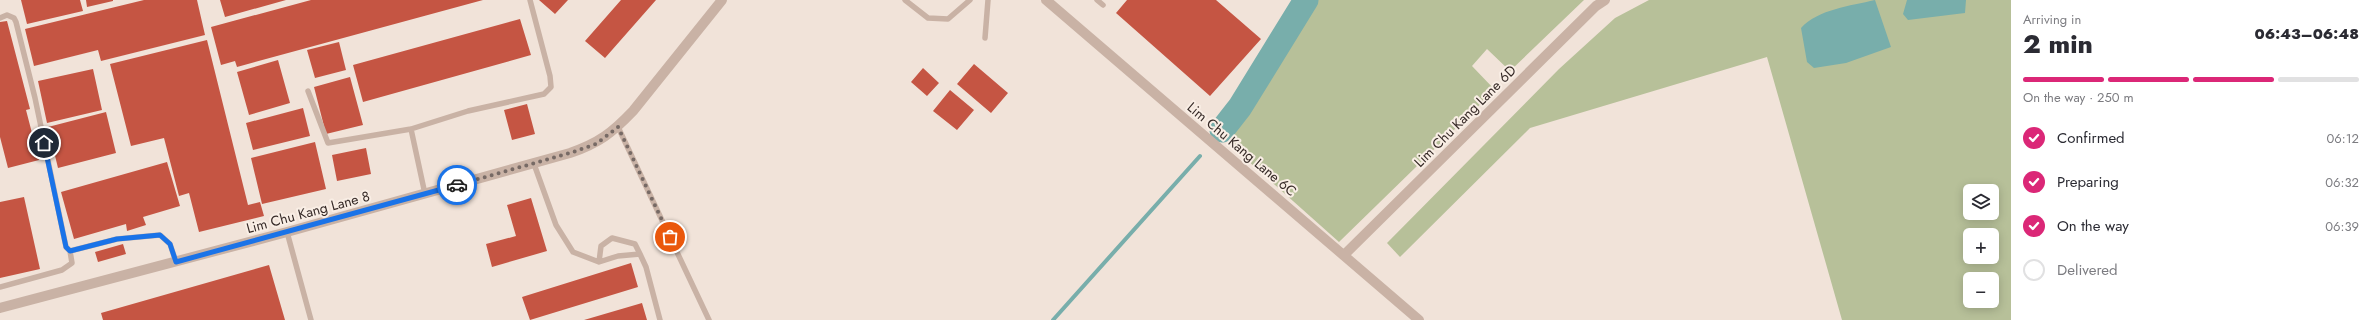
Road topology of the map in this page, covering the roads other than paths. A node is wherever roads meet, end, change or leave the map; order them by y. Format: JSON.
{"nodes":[{"id":1,"x":530,"y":0,"type":"edge"},
{"id":2,"x":722,"y":0,"type":"edge"},
{"id":3,"x":905,"y":0,"type":"edge"},
{"id":4,"x":970,"y":0,"type":"edge"},
{"id":5,"x":988,"y":0,"type":"edge"},
{"id":6,"x":1046,"y":0,"type":"edge"},
{"id":7,"x":1096,"y":0,"type":"edge"},
{"id":8,"x":1605,"y":0,"type":"edge"},
{"id":9,"x":1103,"y":5,"type":"dead end"},
{"id":10,"x":0,"y":18,"type":"edge"},
{"id":11,"x":985,"y":38,"type":"dead end"},
{"id":12,"x":308,"y":91,"type":"dead end"},
{"id":13,"x":618,"y":127,"type":"junction"},
{"id":14,"x":410,"y":129,"type":"junction"},
{"id":15,"x":534,"y":164,"type":"junction"},
{"id":16,"x":426,"y":194,"type":"junction"},
{"id":17,"x":287,"y":232,"type":"junction"},
{"id":18,"x":70,"y":251,"type":"junction"},
{"id":19,"x":640,"y":254,"type":"junction"},
{"id":20,"x":1345,"y":254,"type":"junction"},
{"id":21,"x":176,"y":262,"type":"junction"},
{"id":22,"x":599,"y":262,"type":"junction"},
{"id":23,"x":0,"y":287,"type":"edge"},
{"id":24,"x":0,"y":308,"type":"edge"},
{"id":25,"x":311,"y":320,"type":"edge"},
{"id":26,"x":660,"y":320,"type":"edge"},
{"id":27,"x":709,"y":320,"type":"edge"},
{"id":28,"x":1420,"y":320,"type":"edge"}],
"edges":[{"from":1,"to":14,"type":"lane"},
{"from":2,"to":13,"type":"street","name":"Lim Chu Kang Lane 8"},
{"from":3,"to":4,"type":"lane"},
{"from":5,"to":11,"type":"lane"},
{"from":6,"to":20,"type":"street","name":"Lim Chu Kang Lane 6C"},
{"from":7,"to":9,"type":"lane"},
{"from":8,"to":20,"type":"street","name":"Lim Chu Kang Lane 6D"},
{"from":10,"to":18,"type":"lane"},
{"from":12,"to":14,"type":"lane"},
{"from":13,"to":15,"type":"street","name":"Lim Chu Kang Lane 8"},
{"from":13,"to":27,"type":"lane"},
{"from":14,"to":16,"type":"lane"},
{"from":15,"to":16,"type":"street","name":"Lim Chu Kang Lane 8"},
{"from":15,"to":22,"type":"lane"},
{"from":16,"to":17,"type":"street","name":"Lim Chu Kang Lane 8"},
{"from":17,"to":21,"type":"street","name":"Lim Chu Kang Lane 8"},
{"from":17,"to":25,"type":"lane"},
{"from":18,"to":21,"type":"lane"},
{"from":18,"to":23,"type":"lane"},
{"from":19,"to":22,"type":"lane"},
{"from":19,"to":22,"type":"lane"},
{"from":19,"to":26,"type":"lane"},
{"from":20,"to":28,"type":"street","name":"Lim Chu Kang Lane 6C"},
{"from":21,"to":24,"type":"street","name":"Lim Chu Kang Lane 8"}]}
